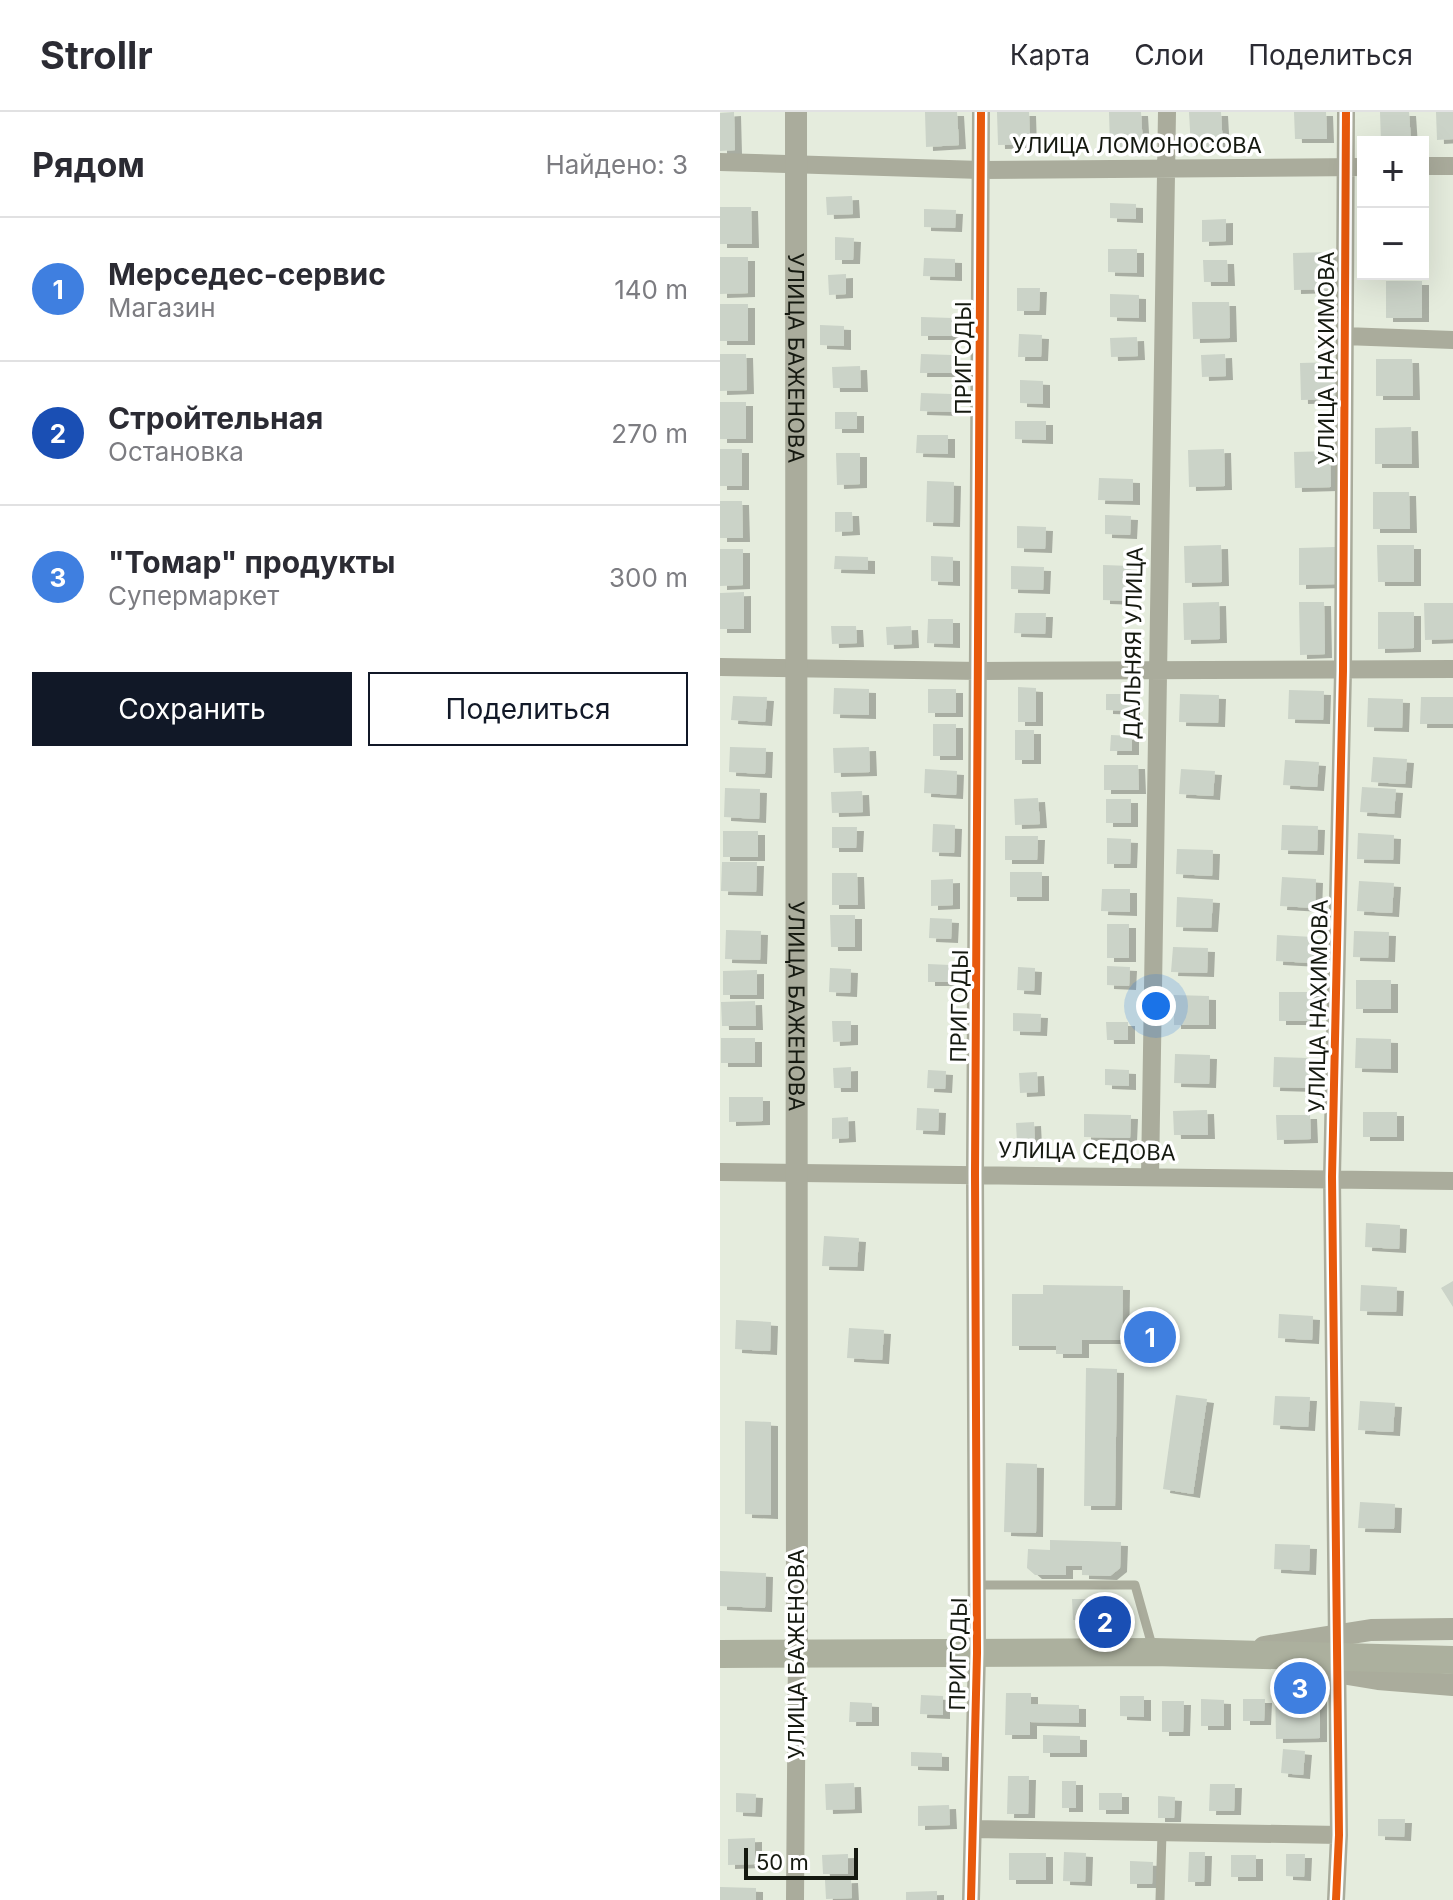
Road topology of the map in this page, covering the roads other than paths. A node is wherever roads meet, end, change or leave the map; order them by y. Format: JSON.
{"nodes":[{"id":1,"x":796,"y":112,"type":"edge"},
{"id":2,"x":981,"y":112,"type":"edge"},
{"id":3,"x":1167,"y":112,"type":"edge"},
{"id":4,"x":1346,"y":112,"type":"edge"},
{"id":5,"x":796,"y":161,"type":"junction"},
{"id":6,"x":720,"y":162,"type":"edge"},
{"id":7,"x":1429,"y":166,"type":"edge"},
{"id":8,"x":1453,"y":166,"type":"edge"},
{"id":9,"x":1354,"y":167,"type":"edge"},
{"id":10,"x":981,"y":170,"type":"junction"},
{"id":11,"x":1166,"y":170,"type":"junction"},
{"id":12,"x":1344,"y":336,"type":"junction"},
{"id":13,"x":1453,"y":340,"type":"edge"},
{"id":14,"x":720,"y":667,"type":"edge"},
{"id":15,"x":1453,"y":669,"type":"edge"},
{"id":16,"x":1156,"y":670,"type":"junction"},
{"id":17,"x":794,"y":671,"type":"junction"},
{"id":18,"x":980,"y":671,"type":"junction"},
{"id":19,"x":1343,"y":671,"type":"junction"},
{"id":20,"x":720,"y":1172,"type":"edge"},
{"id":21,"x":796,"y":1172,"type":"junction"},
{"id":22,"x":975,"y":1173,"type":"junction"},
{"id":23,"x":1150,"y":1176,"type":"junction"},
{"id":24,"x":1332,"y":1177,"type":"junction"},
{"id":25,"x":1453,"y":1181,"type":"edge"},
{"id":26,"x":977,"y":1585,"type":"junction"},
{"id":27,"x":1453,"y":1629,"type":"edge"},
{"id":28,"x":1154,"y":1652,"type":"junction"},
{"id":29,"x":977,"y":1653,"type":"junction"},
{"id":30,"x":720,"y":1654,"type":"edge"},
{"id":31,"x":797,"y":1654,"type":"junction"},
{"id":32,"x":1337,"y":1654,"type":"junction"},
{"id":33,"x":1453,"y":1660,"type":"edge"},
{"id":34,"x":1453,"y":1685,"type":"edge"},
{"id":35,"x":973,"y":1829,"type":"junction"},
{"id":36,"x":1162,"y":1833,"type":"junction"},
{"id":37,"x":1339,"y":1835,"type":"junction"},
{"id":38,"x":795,"y":1900,"type":"edge"},
{"id":39,"x":971,"y":1900,"type":"edge"},
{"id":40,"x":1160,"y":1900,"type":"edge"},
{"id":41,"x":1336,"y":1900,"type":"edge"}],
"edges":[{"from":1,"to":5,"type":"street","name":"УЛИЦА БАЖЕНОВА"},
{"from":2,"to":10,"type":"street","name":"ПРИГОДЫ"},
{"from":3,"to":11,"type":"street","name":"ДАЛЬНЯЯ УЛИЦА"},
{"from":4,"to":9,"type":"street","name":"УЛИЦА НАХИМОВА"},
{"from":5,"to":6,"type":"street","name":"УЛИЦА ЛОМОНОСОВА"},
{"from":5,"to":10,"type":"street","name":"УЛИЦА ЛОМОНОСОВА"},
{"from":5,"to":17,"type":"street","name":"УЛИЦА БАЖЕНОВА"},
{"from":7,"to":8,"type":"street"},
{"from":9,"to":11,"type":"street","name":"УЛИЦА ЛОМОНОСОВА"},
{"from":9,"to":12,"type":"street","name":"УЛИЦА НАХИМОВА"},
{"from":10,"to":11,"type":"street","name":"УЛИЦА ЛОМОНОСОВА"},
{"from":10,"to":18,"type":"street","name":"ПРИГОДЫ"},
{"from":11,"to":16,"type":"street","name":"ДАЛЬНЯЯ УЛИЦА"},
{"from":12,"to":13,"type":"street"},
{"from":12,"to":19,"type":"street","name":"УЛИЦА НАХИМОВА"},
{"from":14,"to":17,"type":"street"},
{"from":15,"to":19,"type":"street"},
{"from":16,"to":18,"type":"street"},
{"from":16,"to":19,"type":"street"},
{"from":16,"to":23,"type":"street","name":"ДАЛЬНЯЯ УЛИЦА"},
{"from":17,"to":18,"type":"street"},
{"from":17,"to":21,"type":"street","name":"УЛИЦА БАЖЕНОВА"},
{"from":18,"to":22,"type":"street","name":"ПРИГОДЫ"},
{"from":19,"to":24,"type":"street","name":"УЛИЦА НАХИМОВА"},
{"from":20,"to":21,"type":"street","name":"УЛИЦА СЕДОВА"},
{"from":21,"to":22,"type":"street","name":"УЛИЦА СЕДОВА"},
{"from":21,"to":31,"type":"street","name":"УЛИЦА БАЖЕНОВА"},
{"from":22,"to":23,"type":"street","name":"УЛИЦА СЕДОВА"},
{"from":22,"to":26,"type":"street","name":"ПРИГОДЫ"},
{"from":23,"to":24,"type":"street","name":"УЛИЦА СЕДОВА"},
{"from":24,"to":25,"type":"street","name":"УЛИЦА СЕДОВА"},
{"from":24,"to":32,"type":"street","name":"УЛИЦА НАХИМОВА"},
{"from":26,"to":28,"type":"lane"},
{"from":26,"to":29,"type":"street","name":"ПРИГОДЫ"},
{"from":27,"to":32,"type":"street"},
{"from":28,"to":29,"type":"main road"},
{"from":28,"to":32,"type":"main road"},
{"from":29,"to":31,"type":"main road"},
{"from":29,"to":35,"type":"street","name":"ПРИГОДЫ"},
{"from":30,"to":31,"type":"main road"},
{"from":31,"to":38,"type":"street","name":"УЛИЦА БАЖЕНОВА"},
{"from":32,"to":33,"type":"main road"},
{"from":32,"to":34,"type":"street"},
{"from":32,"to":37,"type":"street","name":"УЛИЦА НАХИМОВА"},
{"from":35,"to":36,"type":"street"},
{"from":35,"to":39,"type":"street","name":"ПРИГОДЫ"},
{"from":36,"to":37,"type":"street"},
{"from":36,"to":40,"type":"lane"},
{"from":37,"to":41,"type":"street","name":"УЛИЦА НАХИМОВА"}]}
